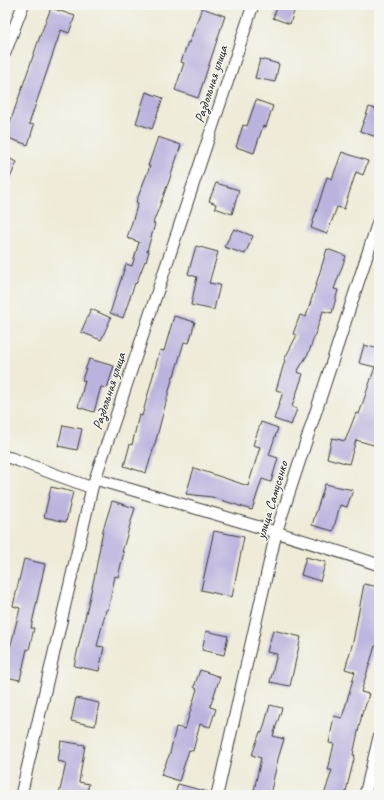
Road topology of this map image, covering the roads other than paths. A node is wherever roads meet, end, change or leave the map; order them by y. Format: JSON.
{"nodes":[{"id":1,"x":23,"y":5,"type":"edge"},
{"id":2,"x":254,"y":5,"type":"edge"},
{"id":3,"x":5,"y":53,"type":"edge"},
{"id":4,"x":379,"y":219,"type":"edge"},
{"id":5,"x":5,"y":457,"type":"edge"},
{"id":6,"x":94,"y":484,"type":"junction"},
{"id":7,"x":276,"y":533,"type":"junction"},
{"id":8,"x":379,"y":565,"type":"edge"},
{"id":9,"x":379,"y":737,"type":"edge"},
{"id":10,"x":20,"y":795,"type":"edge"},
{"id":11,"x":217,"y":795,"type":"edge"},
{"id":12,"x":365,"y":795,"type":"edge"}],
"edges":[{"from":1,"to":3,"type":"street"},
{"from":2,"to":6,"type":"street","name":"Раздольная улица"},
{"from":4,"to":7,"type":"street","name":"улица Самусенко"},
{"from":5,"to":6,"type":"street"},
{"from":6,"to":7,"type":"street"},
{"from":6,"to":10,"type":"street","name":"Раздольная улица"},
{"from":7,"to":8,"type":"street"},
{"from":7,"to":11,"type":"street","name":"улица Самусенко"},
{"from":9,"to":12,"type":"street"}]}
